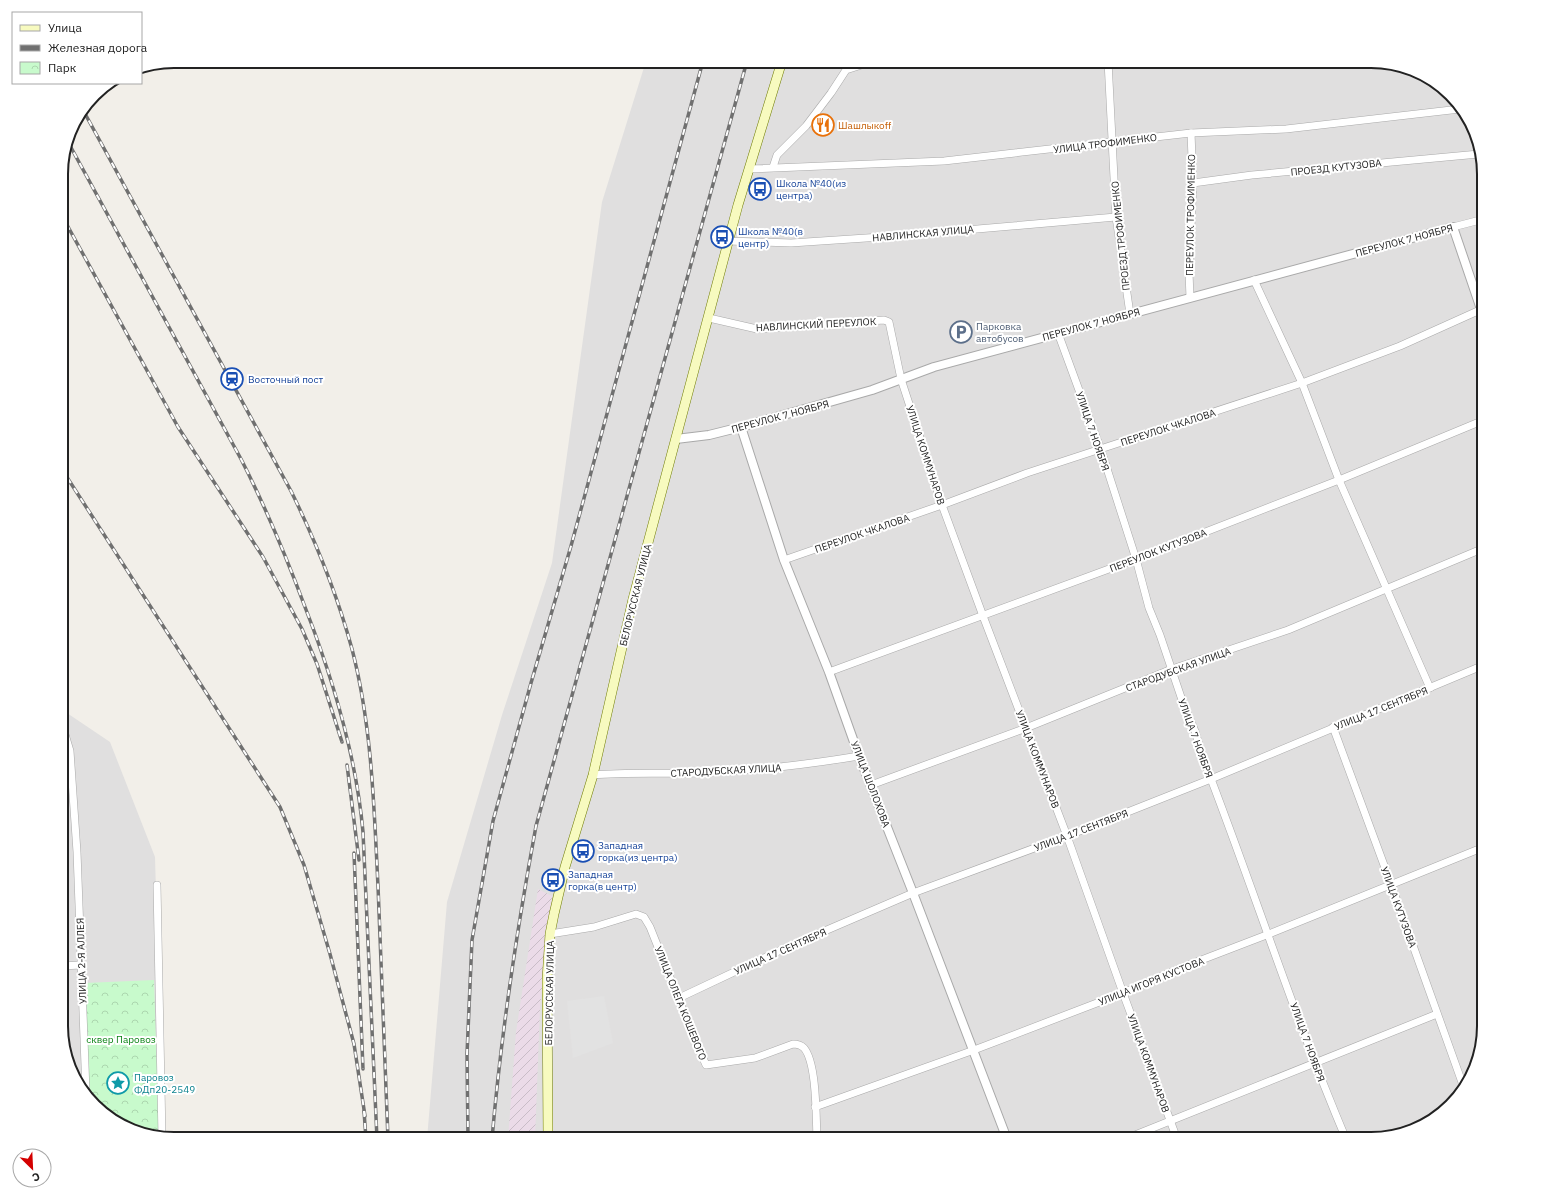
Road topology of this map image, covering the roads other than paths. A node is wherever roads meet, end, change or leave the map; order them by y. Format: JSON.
{"nodes":[{"id":1,"x":780,"y":68,"type":"edge"},
{"id":2,"x":852,"y":68,"type":"edge"},
{"id":3,"x":1108,"y":68,"type":"edge"},
{"id":4,"x":1455,"y":110,"type":"edge"},
{"id":5,"x":1191,"y":133,"type":"junction"},
{"id":6,"x":1111,"y":142,"type":"junction"},
{"id":7,"x":1475,"y":154,"type":"edge"},
{"id":8,"x":773,"y":167,"type":"junction"},
{"id":9,"x":750,"y":169,"type":"junction"},
{"id":10,"x":1193,"y":183,"type":"junction"},
{"id":11,"x":1116,"y":217,"type":"junction"},
{"id":12,"x":1477,"y":221,"type":"edge"},
{"id":13,"x":1453,"y":227,"type":"junction"},
{"id":14,"x":729,"y":241,"type":"junction"},
{"id":15,"x":1254,"y":280,"type":"junction"},
{"id":16,"x":1477,"y":297,"type":"edge"},
{"id":17,"x":1190,"y":298,"type":"junction"},
{"id":18,"x":1130,"y":314,"type":"junction"},
{"id":19,"x":1477,"y":316,"type":"edge"},
{"id":20,"x":709,"y":318,"type":"junction"},
{"id":21,"x":1058,"y":333,"type":"junction"},
{"id":22,"x":902,"y":379,"type":"junction"},
{"id":23,"x":1302,"y":383,"type":"junction"},
{"id":24,"x":1477,"y":423,"type":"edge"},
{"id":25,"x":741,"y":427,"type":"junction"},
{"id":26,"x":676,"y":439,"type":"junction"},
{"id":27,"x":1101,"y":450,"type":"junction"},
{"id":28,"x":1339,"y":480,"type":"junction"},
{"id":29,"x":942,"y":505,"type":"junction"},
{"id":30,"x":1477,"y":551,"type":"edge"},
{"id":31,"x":1136,"y":559,"type":"junction"},
{"id":32,"x":784,"y":560,"type":"junction"},
{"id":33,"x":1387,"y":590,"type":"junction"},
{"id":34,"x":983,"y":616,"type":"junction"},
{"id":35,"x":1172,"y":669,"type":"junction"},
{"id":36,"x":1477,"y":670,"type":"edge"},
{"id":37,"x":829,"y":672,"type":"junction"},
{"id":38,"x":1430,"y":688,"type":"junction"},
{"id":39,"x":1333,"y":727,"type":"junction"},
{"id":40,"x":1026,"y":728,"type":"junction"},
{"id":41,"x":68,"y":744,"type":"edge"},
{"id":42,"x":859,"y":756,"type":"junction"},
{"id":43,"x":593,"y":775,"type":"junction"},
{"id":44,"x":1211,"y":779,"type":"junction"},
{"id":45,"x":870,"y":785,"type":"junction"},
{"id":46,"x":1067,"y":836,"type":"junction"},
{"id":47,"x":1477,"y":850,"type":"edge"},
{"id":48,"x":1391,"y":884,"type":"junction"},
{"id":49,"x":157,"y":885,"type":"dead end"},
{"id":50,"x":913,"y":893,"type":"junction"},
{"id":51,"x":550,"y":934,"type":"junction"},
{"id":52,"x":1269,"y":934,"type":"junction"},
{"id":53,"x":81,"y":965,"type":"junction"},
{"id":54,"x":68,"y":966,"type":"edge"},
{"id":55,"x":1123,"y":993,"type":"junction"},
{"id":56,"x":679,"y":998,"type":"junction"},
{"id":57,"x":1437,"y":1014,"type":"junction"},
{"id":58,"x":974,"y":1050,"type":"junction"},
{"id":59,"x":1314,"y":1062,"type":"junction"},
{"id":60,"x":1461,"y":1081,"type":"edge"},
{"id":61,"x":86,"y":1084,"type":"edge"},
{"id":62,"x":815,"y":1107,"type":"junction"},
{"id":63,"x":1170,"y":1120,"type":"junction"},
{"id":64,"x":162,"y":1131,"type":"edge"},
{"id":65,"x":548,"y":1132,"type":"edge"},
{"id":66,"x":817,"y":1132,"type":"edge"},
{"id":67,"x":1004,"y":1132,"type":"edge"},
{"id":68,"x":1142,"y":1132,"type":"edge"},
{"id":69,"x":1174,"y":1132,"type":"edge"},
{"id":70,"x":1343,"y":1132,"type":"edge"}],
"edges":[{"from":1,"to":9,"type":"main road","name":"БЕЛОРУССКАЯ УЛИЦА"},
{"from":2,"to":8,"type":"street"},
{"from":3,"to":6,"type":"street","name":"ПРОЕЗД ТРОФИМЕНКО"},
{"from":4,"to":5,"type":"street","name":"УЛИЦА ТРОФИМЕНКО"},
{"from":5,"to":6,"type":"street","name":"УЛИЦА ТРОФИМЕНКО"},
{"from":5,"to":10,"type":"street","name":"ПЕРЕУЛОК ТРОФИМЕНКО"},
{"from":6,"to":8,"type":"street","name":"УЛИЦА ТРОФИМЕНКО"},
{"from":6,"to":11,"type":"street","name":"ПРОЕЗД ТРОФИМЕНКО"},
{"from":7,"to":10,"type":"street","name":"ПРОЕЗД КУТУЗОВА"},
{"from":8,"to":9,"type":"street","name":"УЛИЦА ТРОФИМЕНКО"},
{"from":9,"to":14,"type":"main road","name":"БЕЛОРУССКАЯ УЛИЦА"},
{"from":10,"to":17,"type":"street","name":"ПЕРЕУЛОК ТРОФИМЕНКО"},
{"from":11,"to":14,"type":"street","name":"НАВЛИНСКАЯ УЛИЦА"},
{"from":11,"to":18,"type":"street","name":"ПРОЕЗД ТРОФИМЕНКО"},
{"from":12,"to":13,"type":"street","name":"ПЕРЕУЛОК 7 НОЯБРЯ"},
{"from":13,"to":15,"type":"street","name":"ПЕРЕУЛОК 7 НОЯБРЯ"},
{"from":13,"to":16,"type":"street"},
{"from":14,"to":20,"type":"main road","name":"БЕЛОРУССКАЯ УЛИЦА"},
{"from":15,"to":17,"type":"street","name":"ПЕРЕУЛОК 7 НОЯБРЯ"},
{"from":15,"to":23,"type":"street"},
{"from":17,"to":18,"type":"street","name":"ПЕРЕУЛОК 7 НОЯБРЯ"},
{"from":18,"to":21,"type":"street","name":"ПЕРЕУЛОК 7 НОЯБРЯ"},
{"from":19,"to":23,"type":"street","name":"ПЕРЕУЛОК ЧКАЛОВА"},
{"from":20,"to":22,"type":"street","name":"НАВЛИНСКИЙ ПЕРЕУЛОК"},
{"from":20,"to":26,"type":"main road","name":"БЕЛОРУССКАЯ УЛИЦА"},
{"from":21,"to":22,"type":"street","name":"ПЕРЕУЛОК 7 НОЯБРЯ"},
{"from":21,"to":27,"type":"street","name":"УЛИЦА 7 НОЯБРЯ"},
{"from":22,"to":25,"type":"street","name":"ПЕРЕУЛОК 7 НОЯБРЯ"},
{"from":22,"to":29,"type":"street","name":"УЛИЦА КОММУНАРОВ"},
{"from":23,"to":27,"type":"street","name":"ПЕРЕУЛОК ЧКАЛОВА"},
{"from":23,"to":28,"type":"street"},
{"from":24,"to":28,"type":"street","name":"ПЕРЕУЛОК КУТУЗОВА"},
{"from":25,"to":26,"type":"street","name":"ПЕРЕУЛОК 7 НОЯБРЯ"},
{"from":25,"to":32,"type":"street","name":"УЛИЦА ШОЛОХОВА"},
{"from":26,"to":43,"type":"main road","name":"БЕЛОРУССКАЯ УЛИЦА"},
{"from":27,"to":29,"type":"street","name":"ПЕРЕУЛОК ЧКАЛОВА"},
{"from":27,"to":31,"type":"street","name":"УЛИЦА 7 НОЯБРЯ"},
{"from":28,"to":31,"type":"street","name":"ПЕРЕУЛОК КУТУЗОВА"},
{"from":28,"to":33,"type":"street"},
{"from":29,"to":32,"type":"street","name":"ПЕРЕУЛОК ЧКАЛОВА"},
{"from":29,"to":34,"type":"street","name":"УЛИЦА КОММУНАРОВ"},
{"from":30,"to":33,"type":"street","name":"СТАРОДУБСКАЯ УЛИЦА"},
{"from":31,"to":34,"type":"street","name":"ПЕРЕУЛОК КУТУЗОВА"},
{"from":31,"to":35,"type":"street","name":"УЛИЦА 7 НОЯБРЯ"},
{"from":32,"to":37,"type":"street","name":"УЛИЦА ШОЛОХОВА"},
{"from":33,"to":35,"type":"street","name":"СТАРОДУБСКАЯ УЛИЦА"},
{"from":33,"to":38,"type":"street"},
{"from":34,"to":37,"type":"street","name":"ПЕРЕУЛОК КУТУЗОВА"},
{"from":34,"to":40,"type":"street","name":"УЛИЦА КОММУНАРОВ"},
{"from":35,"to":40,"type":"street","name":"СТАРОДУБСКАЯ УЛИЦА"},
{"from":35,"to":44,"type":"street","name":"УЛИЦА 7 НОЯБРЯ"},
{"from":36,"to":38,"type":"street","name":"УЛИЦА 17 СЕНТЯБРЯ"},
{"from":37,"to":42,"type":"street","name":"УЛИЦА ШОЛОХОВА"},
{"from":38,"to":39,"type":"street","name":"УЛИЦА 17 СЕНТЯБРЯ"},
{"from":39,"to":44,"type":"street","name":"УЛИЦА 17 СЕНТЯБРЯ"},
{"from":39,"to":48,"type":"street","name":"УЛИЦА КУТУЗОВА"},
{"from":40,"to":45,"type":"street","name":"СТАРОДУБСКАЯ УЛИЦА"},
{"from":40,"to":46,"type":"street","name":"УЛИЦА КОММУНАРОВ"},
{"from":41,"to":53,"type":"street","name":"УЛИЦА 2-Я АЛЛЕЯ"},
{"from":42,"to":43,"type":"street","name":"СТАРОДУБСКАЯ УЛИЦА"},
{"from":42,"to":45,"type":"street","name":"УЛИЦА ШОЛОХОВА"},
{"from":43,"to":51,"type":"main road","name":"БЕЛОРУССКАЯ УЛИЦА"},
{"from":44,"to":46,"type":"street","name":"УЛИЦА 17 СЕНТЯБРЯ"},
{"from":44,"to":52,"type":"street","name":"УЛИЦА 7 НОЯБРЯ"},
{"from":45,"to":50,"type":"street","name":"УЛИЦА ШОЛОХОВА"},
{"from":46,"to":50,"type":"street","name":"УЛИЦА 17 СЕНТЯБРЯ"},
{"from":46,"to":55,"type":"street","name":"УЛИЦА КОММУНАРОВ"},
{"from":47,"to":48,"type":"street","name":"УЛИЦА ИГОРЯ КУСТОВА"},
{"from":48,"to":52,"type":"street","name":"УЛИЦА ИГОРЯ КУСТОВА"},
{"from":48,"to":57,"type":"street","name":"УЛИЦА КУТУЗОВА"},
{"from":49,"to":64,"type":"street"},
{"from":50,"to":56,"type":"street","name":"УЛИЦА 17 СЕНТЯБРЯ"},
{"from":50,"to":58,"type":"street","name":"УЛИЦА ШОЛОХОВА"},
{"from":51,"to":56,"type":"street","name":"УЛИЦА ОЛЕГА КОШЕВОГО"},
{"from":51,"to":65,"type":"main road","name":"БЕЛОРУССКАЯ УЛИЦА"},
{"from":52,"to":55,"type":"street","name":"УЛИЦА ИГОРЯ КУСТОВА"},
{"from":52,"to":59,"type":"street","name":"УЛИЦА 7 НОЯБРЯ"},
{"from":53,"to":54,"type":"street"},
{"from":53,"to":61,"type":"street","name":"УЛИЦА 2-Я АЛЛЕЯ"},
{"from":55,"to":58,"type":"street","name":"УЛИЦА ИГОРЯ КУСТОВА"},
{"from":55,"to":63,"type":"street","name":"УЛИЦА КОММУНАРОВ"},
{"from":56,"to":62,"type":"street","name":"УЛИЦА ОЛЕГА КОШЕВОГО"},
{"from":57,"to":59,"type":"street"},
{"from":57,"to":60,"type":"street","name":"УЛИЦА КУТУЗОВА"},
{"from":58,"to":62,"type":"street","name":"УЛИЦА ИГОРЯ КУСТОВА"},
{"from":58,"to":67,"type":"street","name":"УЛИЦА ШОЛОХОВА"},
{"from":59,"to":63,"type":"street"},
{"from":59,"to":70,"type":"street","name":"УЛИЦА 7 НОЯБРЯ"},
{"from":62,"to":66,"type":"street","name":"УЛИЦА ОЛЕГА КОШЕВОГО"},
{"from":63,"to":68,"type":"street"},
{"from":63,"to":69,"type":"street","name":"УЛИЦА КОММУНАРОВ"}]}
